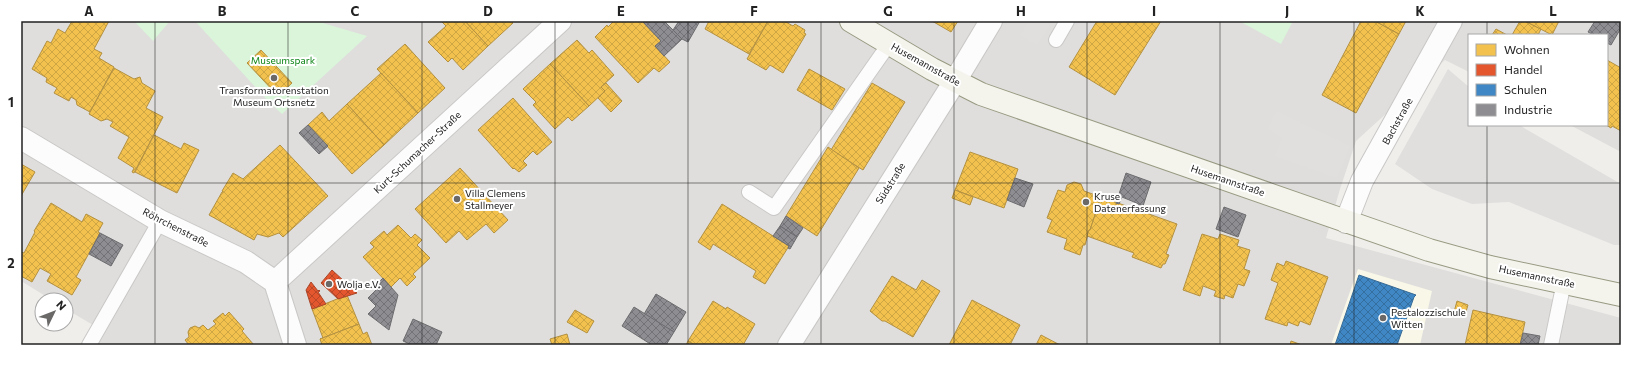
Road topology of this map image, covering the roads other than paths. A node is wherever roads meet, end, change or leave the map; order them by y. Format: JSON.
{"nodes":[{"id":1,"x":560,"y":21,"type":"edge"},
{"id":2,"x":851,"y":21,"type":"edge"},
{"id":3,"x":991,"y":21,"type":"edge"},
{"id":4,"x":1067,"y":21,"type":"edge"},
{"id":5,"x":1451,"y":21,"type":"edge"},
{"id":6,"x":1056,"y":40,"type":"dead end"},
{"id":7,"x":889,"y":44,"type":"junction"},
{"id":8,"x":955,"y":81,"type":"junction"},
{"id":9,"x":21,"y":138,"type":"edge"},
{"id":10,"x":749,"y":192,"type":"dead end"},
{"id":11,"x":160,"y":221,"type":"junction"},
{"id":12,"x":1346,"y":222,"type":"junction"},
{"id":13,"x":275,"y":282,"type":"junction"},
{"id":14,"x":1564,"y":282,"type":"junction"},
{"id":15,"x":1621,"y":295,"type":"edge"},
{"id":16,"x":793,"y":344,"type":"edge"},
{"id":17,"x":89,"y":345,"type":"edge"},
{"id":18,"x":294,"y":345,"type":"edge"},
{"id":19,"x":1551,"y":345,"type":"edge"}],
"edges":[{"from":1,"to":13,"type":"street","name":"Kurt-Schumacher-Straße"},
{"from":2,"to":7,"type":"main road","name":"Husemannstraße"},
{"from":3,"to":8,"type":"street","name":"Südstraße"},
{"from":4,"to":6,"type":"lane"},
{"from":5,"to":12,"type":"street","name":"Bachstraße"},
{"from":7,"to":8,"type":"main road","name":"Husemannstraße"},
{"from":7,"to":10,"type":"lane"},
{"from":8,"to":12,"type":"main road","name":"Husemannstraße"},
{"from":8,"to":16,"type":"street","name":"Südstraße"},
{"from":9,"to":11,"type":"street","name":"Röhrchenstraße"},
{"from":11,"to":13,"type":"street","name":"Röhrchenstraße"},
{"from":11,"to":17,"type":"lane"},
{"from":12,"to":14,"type":"main road","name":"Husemannstraße"},
{"from":13,"to":18,"type":"street"},
{"from":14,"to":15,"type":"main road","name":"Husemannstraße"},
{"from":14,"to":19,"type":"lane"}]}
